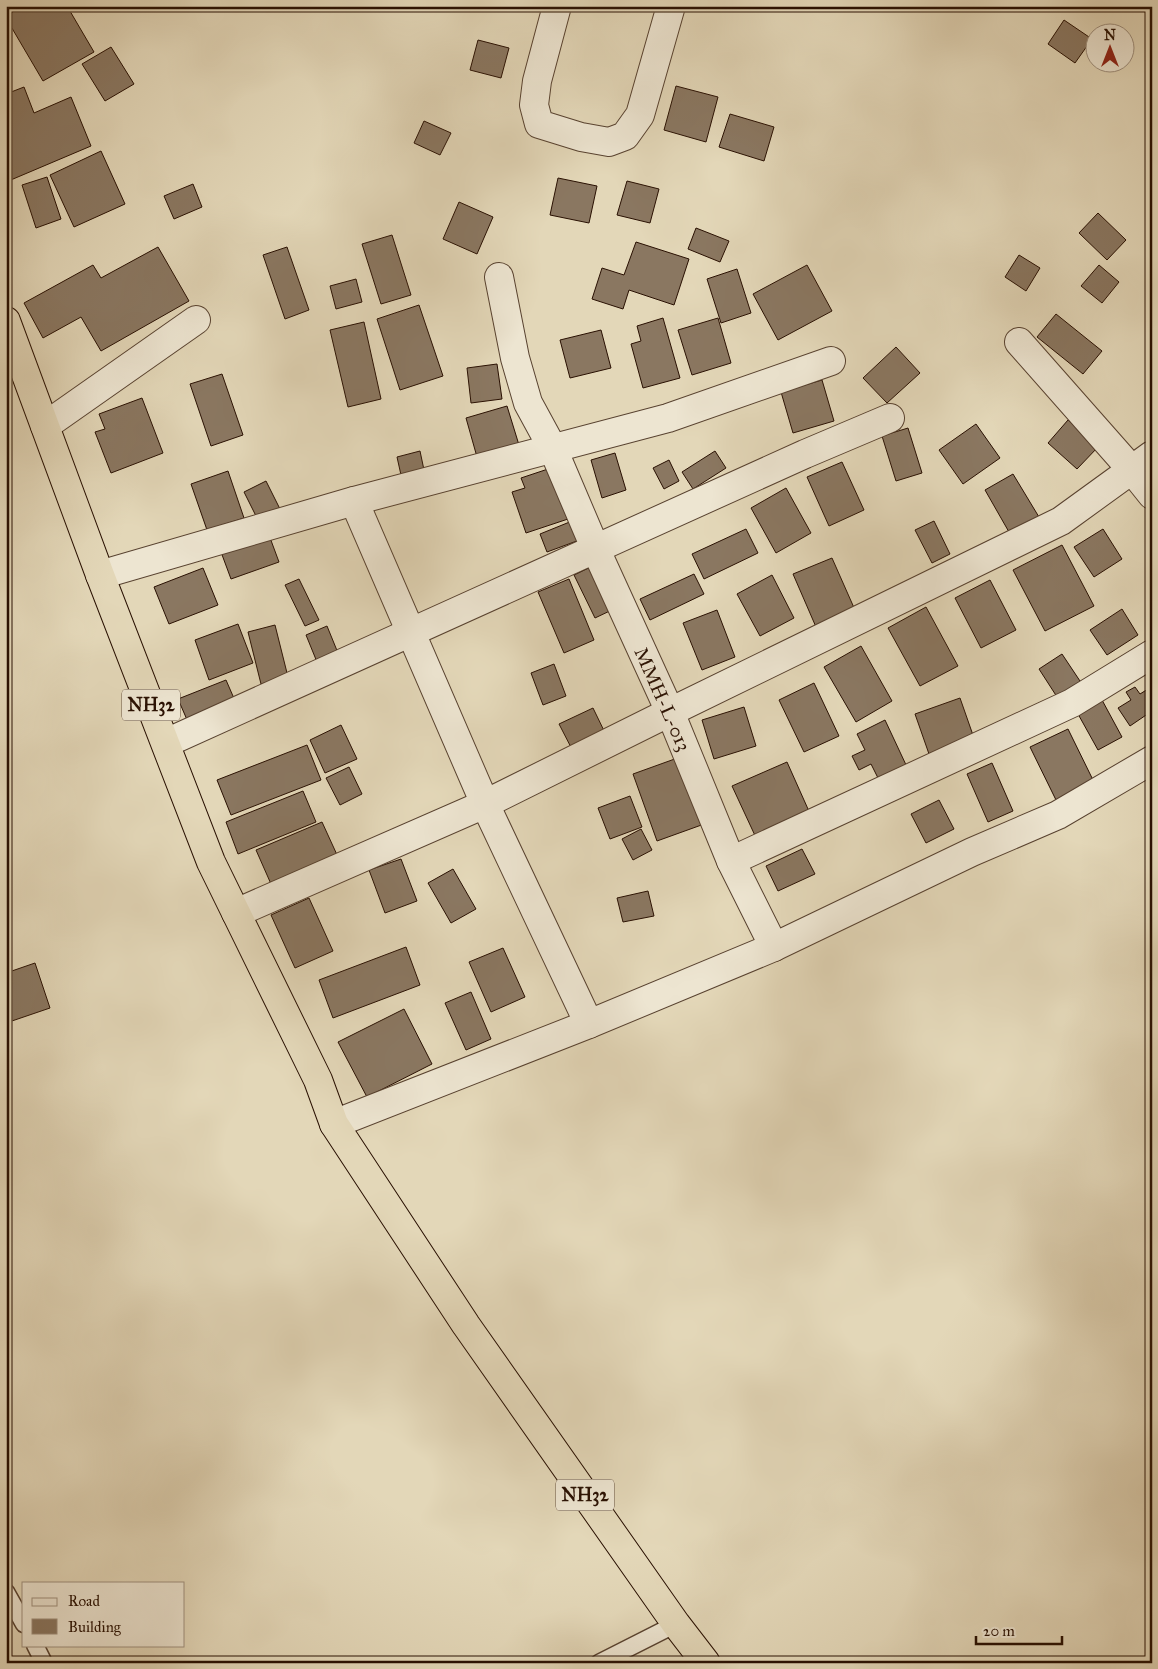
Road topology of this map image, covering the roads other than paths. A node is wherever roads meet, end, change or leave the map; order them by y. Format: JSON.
{"nodes":[{"id":1,"x":557,"y":6,"type":"edge"},
{"id":2,"x":671,"y":6,"type":"edge"},
{"id":3,"x":499,"y":277,"type":"dead end"},
{"id":4,"x":196,"y":320,"type":"dead end"},
{"id":5,"x":6,"y":321,"type":"edge"},
{"id":6,"x":1019,"y":342,"type":"dead end"},
{"id":7,"x":831,"y":361,"type":"dead end"},
{"id":8,"x":890,"y":418,"type":"dead end"},
{"id":9,"x":45,"y":426,"type":"junction"},
{"id":10,"x":553,"y":449,"type":"junction"},
{"id":11,"x":1142,"y":463,"type":"edge"},
{"id":12,"x":1152,"y":495,"type":"edge"},
{"id":13,"x":354,"y":501,"type":"junction"},
{"id":14,"x":596,"y":550,"type":"junction"},
{"id":15,"x":100,"y":575,"type":"junction"},
{"id":16,"x":411,"y":631,"type":"junction"},
{"id":17,"x":1152,"y":654,"type":"edge"},
{"id":18,"x":670,"y":712,"type":"junction"},
{"id":19,"x":166,"y":743,"type":"junction"},
{"id":20,"x":1152,"y":760,"type":"edge"},
{"id":21,"x":485,"y":804,"type":"junction"},
{"id":22,"x":731,"y":861,"type":"junction"},
{"id":23,"x":236,"y":913,"type":"junction"},
{"id":24,"x":774,"y":947,"type":"junction"},
{"id":25,"x":590,"y":1024,"type":"junction"},
{"id":26,"x":334,"y":1124,"type":"junction"},
{"id":27,"x":6,"y":1592,"type":"edge"},
{"id":28,"x":22,"y":1620,"type":"edge"},
{"id":29,"x":676,"y":1624,"type":"junction"},
{"id":30,"x":36,"y":1646,"type":"edge"},
{"id":31,"x":44,"y":1663,"type":"edge"},
{"id":32,"x":599,"y":1663,"type":"edge"},
{"id":33,"x":706,"y":1663,"type":"edge"}],
"edges":[{"from":1,"to":2,"type":"street"},
{"from":3,"to":10,"type":"street","name":"MMH-L-013"},
{"from":4,"to":9,"type":"street"},
{"from":5,"to":9,"type":"highway","number":"NH32"},
{"from":6,"to":11,"type":"street"},
{"from":7,"to":10,"type":"street"},
{"from":8,"to":14,"type":"street"},
{"from":9,"to":15,"type":"highway","number":"NH32"},
{"from":10,"to":13,"type":"street"},
{"from":10,"to":14,"type":"street","name":"MMH-L-013"},
{"from":11,"to":12,"type":"street"},
{"from":11,"to":18,"type":"street"},
{"from":13,"to":15,"type":"street"},
{"from":13,"to":16,"type":"street"},
{"from":14,"to":16,"type":"street"},
{"from":14,"to":18,"type":"street","name":"MMH-L-013"},
{"from":15,"to":19,"type":"highway","number":"NH32"},
{"from":16,"to":19,"type":"street"},
{"from":16,"to":21,"type":"street"},
{"from":17,"to":22,"type":"street"},
{"from":18,"to":21,"type":"street"},
{"from":18,"to":22,"type":"street","name":"MMH-L-013"},
{"from":19,"to":23,"type":"highway","number":"NH32"},
{"from":20,"to":24,"type":"street"},
{"from":21,"to":23,"type":"street"},
{"from":21,"to":25,"type":"street"},
{"from":22,"to":24,"type":"street","name":"MMH-L-013"},
{"from":23,"to":26,"type":"highway","number":"NH32"},
{"from":24,"to":25,"type":"street"},
{"from":25,"to":26,"type":"street"},
{"from":26,"to":29,"type":"highway","number":"NH32"},
{"from":27,"to":28,"type":"lane"},
{"from":29,"to":32,"type":"lane"},
{"from":29,"to":33,"type":"highway","number":"NH32"},
{"from":30,"to":31,"type":"lane"}]}
